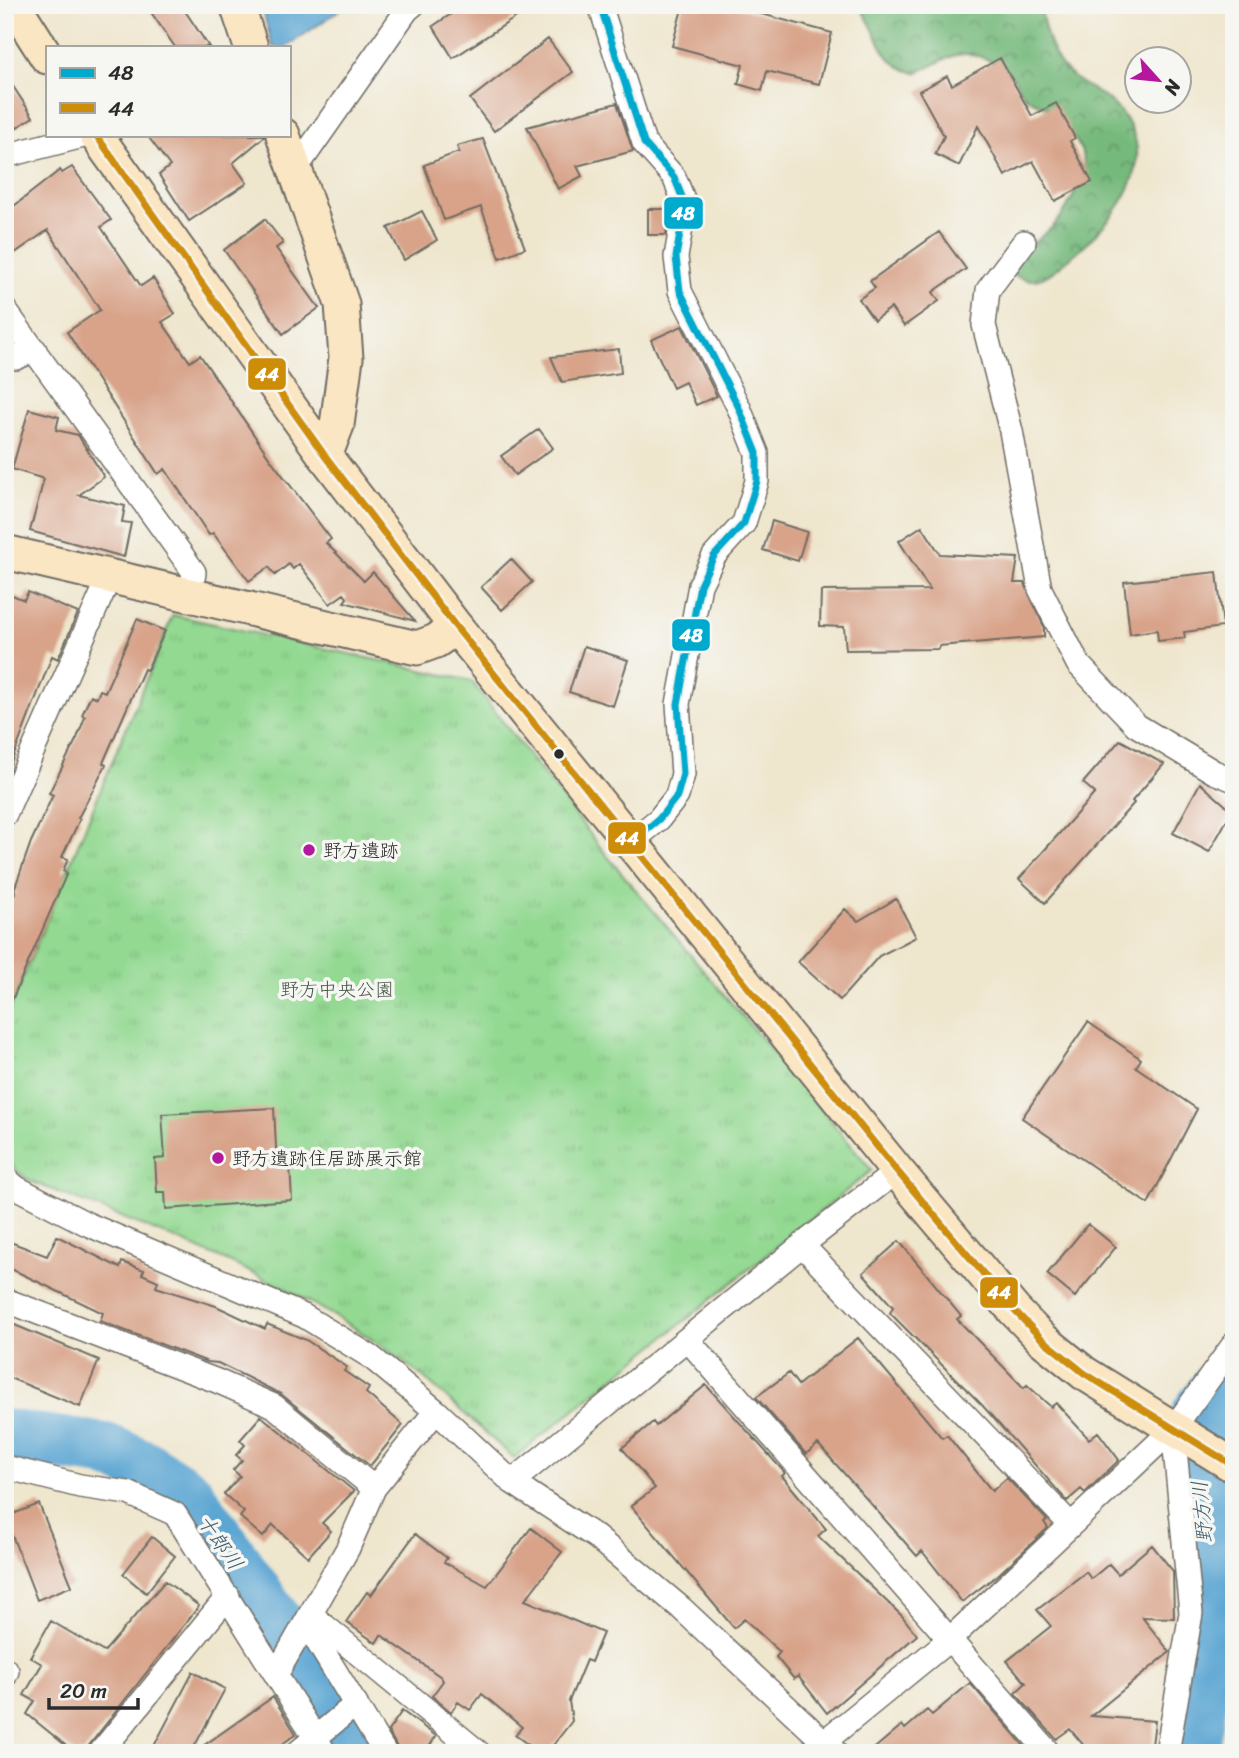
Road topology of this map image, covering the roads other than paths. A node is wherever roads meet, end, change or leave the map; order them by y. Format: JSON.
{"nodes":[{"id":1,"x":14,"y":5,"type":"edge"},
{"id":2,"x":236,"y":5,"type":"edge"},
{"id":3,"x":413,"y":5,"type":"edge"},
{"id":4,"x":600,"y":5,"type":"edge"},
{"id":5,"x":251,"y":46,"type":"edge"},
{"id":6,"x":46,"y":55,"type":"edge"},
{"id":7,"x":83,"y":136,"type":"edge"},
{"id":8,"x":97,"y":136,"type":"edge"},
{"id":9,"x":282,"y":136,"type":"edge"},
{"id":10,"x":5,"y":156,"type":"edge"},
{"id":11,"x":295,"y":170,"type":"junction"},
{"id":12,"x":1024,"y":242,"type":"dead end"},
{"id":13,"x":5,"y":310,"type":"edge"},
{"id":14,"x":35,"y":350,"type":"junction"},
{"id":15,"x":5,"y":356,"type":"edge"},
{"id":16,"x":325,"y":456,"type":"junction"},
{"id":17,"x":5,"y":552,"type":"edge"},
{"id":18,"x":109,"y":578,"type":"junction"},
{"id":19,"x":191,"y":595,"type":"junction"},
{"id":20,"x":456,"y":627,"type":"junction"},
{"id":21,"x":1234,"y":780,"type":"edge"},
{"id":22,"x":5,"y":814,"type":"edge"},
{"id":23,"x":631,"y":842,"type":"junction"},
{"id":24,"x":897,"y":1171,"type":"junction"},
{"id":25,"x":5,"y":1178,"type":"edge"},
{"id":26,"x":802,"y":1245,"type":"junction"},
{"id":27,"x":5,"y":1300,"type":"edge"},
{"id":28,"x":687,"y":1339,"type":"junction"},
{"id":29,"x":1234,"y":1344,"type":"edge"},
{"id":30,"x":436,"y":1411,"type":"junction"},
{"id":31,"x":1173,"y":1429,"type":"junction"},
{"id":32,"x":1232,"y":1465,"type":"edge"},
{"id":33,"x":5,"y":1467,"type":"edge"},
{"id":34,"x":512,"y":1482,"type":"junction"},
{"id":35,"x":374,"y":1488,"type":"junction"},
{"id":36,"x":1071,"y":1525,"type":"junction"},
{"id":37,"x":228,"y":1596,"type":"junction"},
{"id":38,"x":308,"y":1618,"type":"junction"},
{"id":39,"x":950,"y":1639,"type":"junction"},
{"id":40,"x":277,"y":1673,"type":"junction"},
{"id":41,"x":356,"y":1704,"type":"junction"},
{"id":42,"x":320,"y":1745,"type":"edge"},
{"id":43,"x":830,"y":1747,"type":"edge"},
{"id":44,"x":100,"y":1753,"type":"edge"},
{"id":45,"x":298,"y":1753,"type":"edge"},
{"id":46,"x":385,"y":1753,"type":"edge"},
{"id":47,"x":479,"y":1753,"type":"edge"},
{"id":48,"x":1049,"y":1753,"type":"edge"},
{"id":49,"x":1167,"y":1753,"type":"edge"}],
"edges":[{"from":1,"to":6,"type":"street"},
{"from":2,"to":5,"type":"street"},
{"from":3,"to":11,"type":"street"},
{"from":4,"to":23,"type":"street"},
{"from":7,"to":10,"type":"street"},
{"from":8,"to":16,"type":"street"},
{"from":9,"to":11,"type":"street"},
{"from":11,"to":16,"type":"street"},
{"from":12,"to":21,"type":"street"},
{"from":13,"to":14,"type":"street"},
{"from":14,"to":15,"type":"street"},
{"from":14,"to":19,"type":"street"},
{"from":16,"to":20,"type":"street"},
{"from":17,"to":18,"type":"street"},
{"from":18,"to":19,"type":"street"},
{"from":18,"to":22,"type":"street"},
{"from":19,"to":20,"type":"street"},
{"from":20,"to":23,"type":"street"},
{"from":23,"to":24,"type":"street"},
{"from":24,"to":26,"type":"street"},
{"from":24,"to":31,"type":"street"},
{"from":25,"to":30,"type":"street"},
{"from":26,"to":28,"type":"street"},
{"from":26,"to":36,"type":"street"},
{"from":27,"to":35,"type":"street"},
{"from":28,"to":34,"type":"street"},
{"from":28,"to":39,"type":"street"},
{"from":29,"to":31,"type":"street"},
{"from":30,"to":34,"type":"street"},
{"from":30,"to":35,"type":"street"},
{"from":31,"to":32,"type":"street"},
{"from":31,"to":36,"type":"street"},
{"from":31,"to":49,"type":"street"},
{"from":33,"to":37,"type":"street"},
{"from":34,"to":43,"type":"street"},
{"from":35,"to":38,"type":"street"},
{"from":36,"to":39,"type":"street"},
{"from":37,"to":40,"type":"street"},
{"from":37,"to":44,"type":"street"},
{"from":38,"to":40,"type":"street"},
{"from":38,"to":41,"type":"street"},
{"from":38,"to":47,"type":"street"},
{"from":39,"to":43,"type":"street"},
{"from":39,"to":48,"type":"street"},
{"from":40,"to":42,"type":"street"},
{"from":41,"to":42,"type":"street"},
{"from":41,"to":46,"type":"street"},
{"from":42,"to":45,"type":"street"}]}
